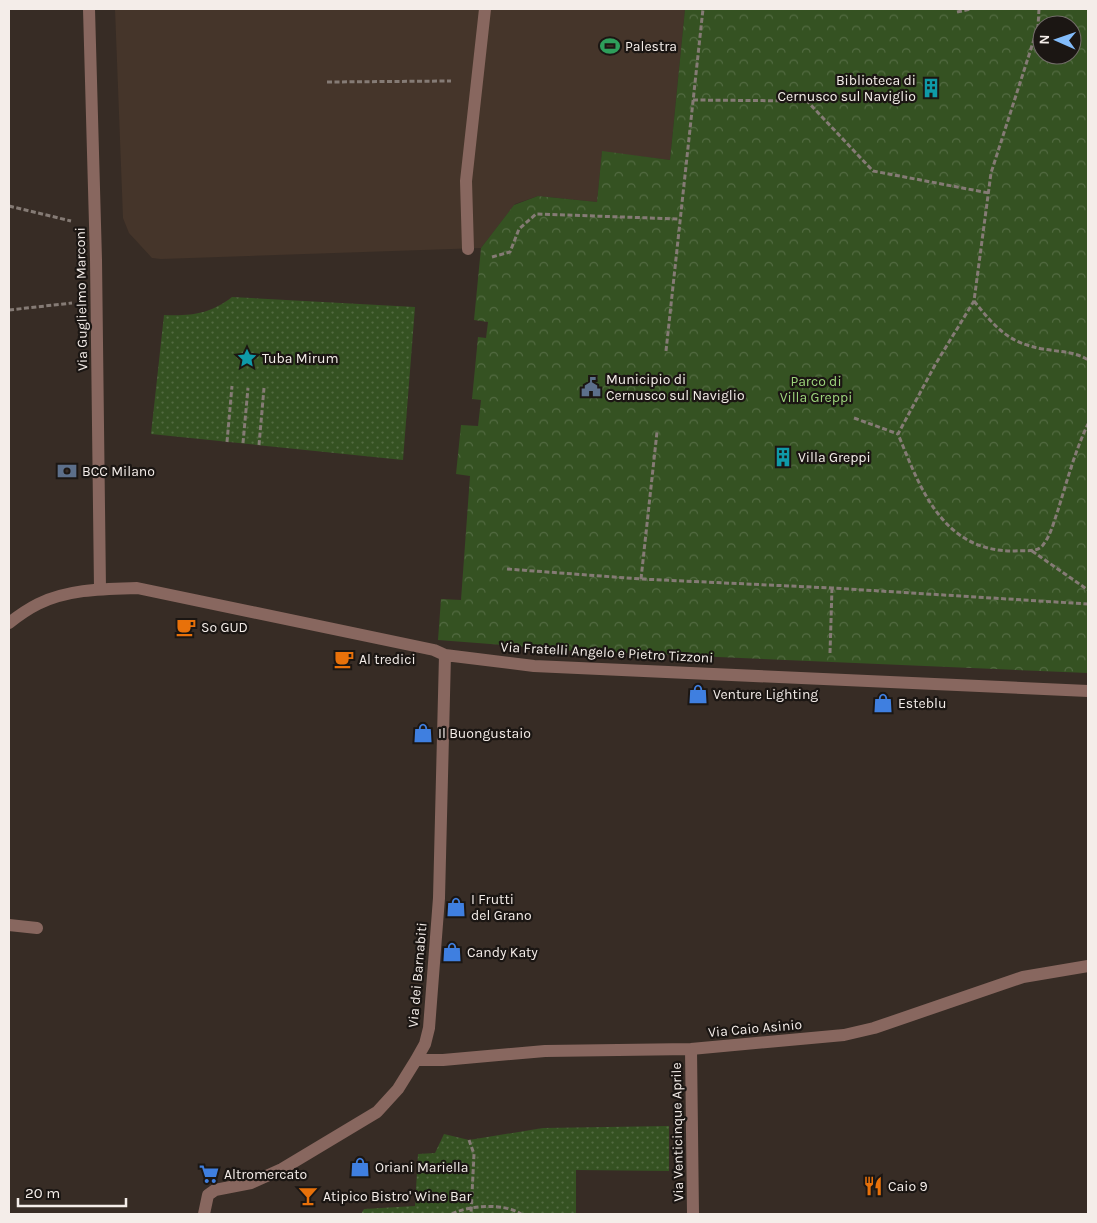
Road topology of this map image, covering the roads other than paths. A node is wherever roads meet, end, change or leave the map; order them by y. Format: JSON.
{"nodes":[{"id":1,"x":90,"y":9,"type":"edge"},
{"id":2,"x":484,"y":9,"type":"edge"},
{"id":3,"x":468,"y":249,"type":"dead end"},
{"id":4,"x":100,"y":589,"type":"junction"},
{"id":5,"x":9,"y":623,"type":"edge"},
{"id":6,"x":445,"y":655,"type":"junction"},
{"id":7,"x":1088,"y":691,"type":"edge"},
{"id":8,"x":9,"y":925,"type":"edge"},
{"id":9,"x":37,"y":928,"type":"dead end"},
{"id":10,"x":1088,"y":966,"type":"edge"},
{"id":11,"x":691,"y":1049,"type":"junction"},
{"id":12,"x":416,"y":1060,"type":"junction"},
{"id":13,"x":204,"y":1214,"type":"edge"},
{"id":14,"x":693,"y":1214,"type":"edge"}],
"edges":[{"from":1,"to":4,"type":"street","name":"Via Guglielmo Marconi"},
{"from":2,"to":3,"type":"street"},
{"from":4,"to":5,"type":"street","name":"Via Fratelli Angelo e Pietro Tizzoni"},
{"from":4,"to":6,"type":"street","name":"Via Fratelli Angelo e Pietro Tizzoni"},
{"from":6,"to":7,"type":"street","name":"Via Fratelli Angelo e Pietro Tizzoni"},
{"from":6,"to":12,"type":"street","name":"Via dei Barnabiti"},
{"from":8,"to":9,"type":"street"},
{"from":10,"to":11,"type":"street","name":"Via Caio Asinio"},
{"from":11,"to":12,"type":"street","name":"Via Caio Asinio"},
{"from":11,"to":14,"type":"street","name":"Via Venticinque Aprile"},
{"from":12,"to":13,"type":"street","name":"Via dei Barnabiti"}]}
